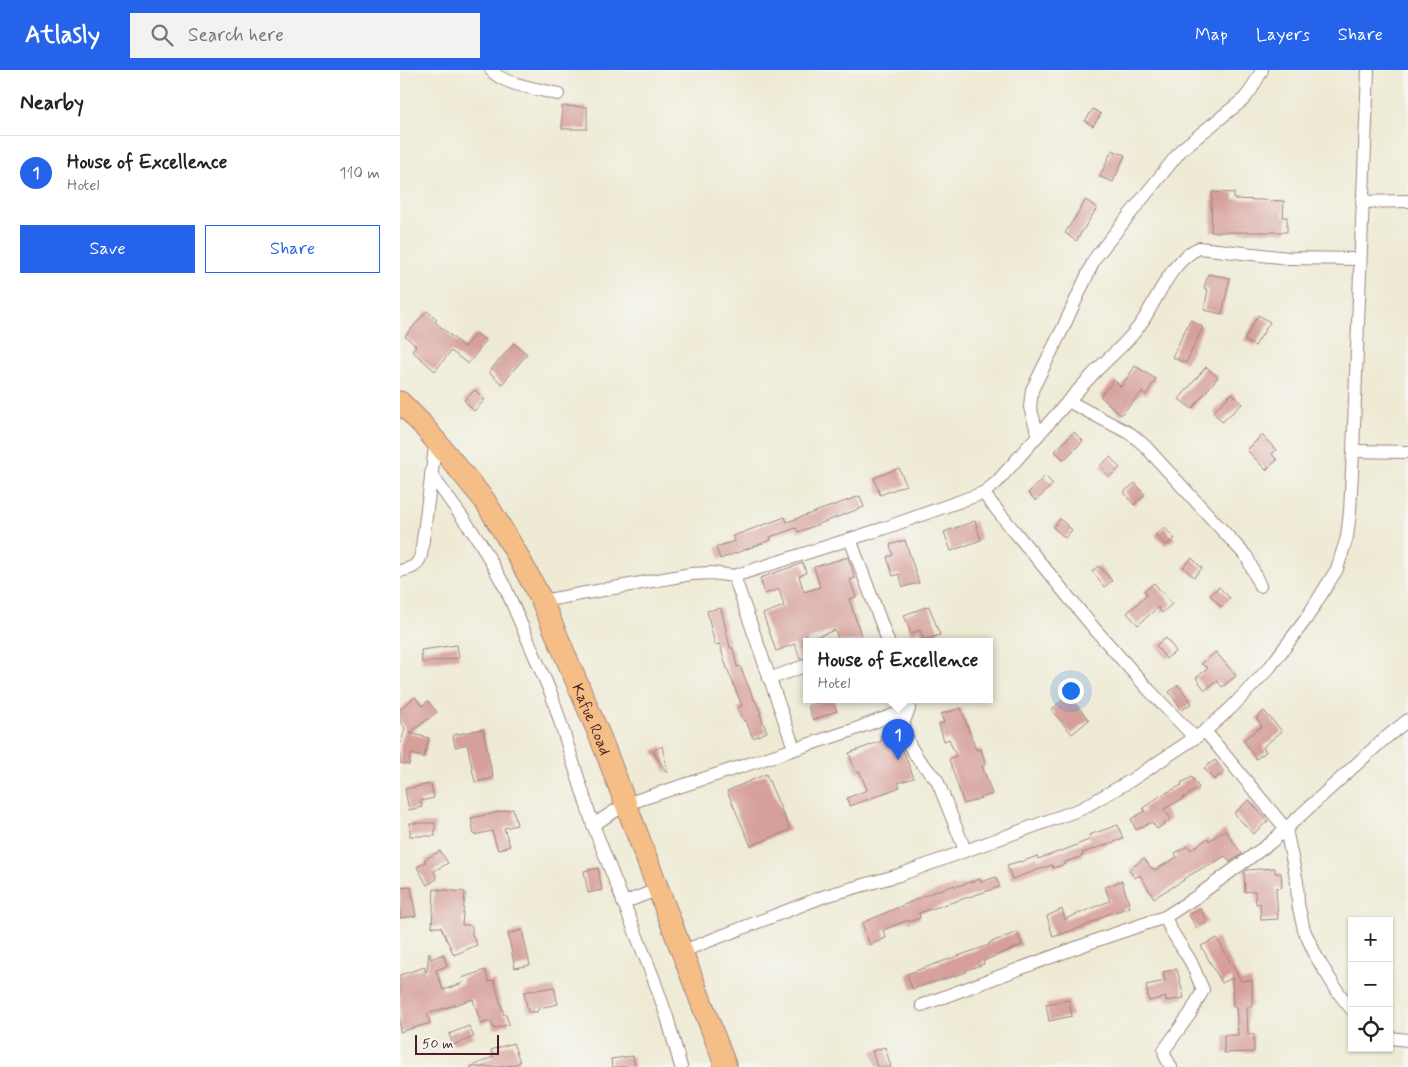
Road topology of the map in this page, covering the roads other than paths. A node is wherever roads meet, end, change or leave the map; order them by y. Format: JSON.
{"nodes":[{"id":1,"x":491,"y":70,"type":"edge"},
{"id":2,"x":1262,"y":70,"type":"edge"},
{"id":3,"x":1368,"y":70,"type":"edge"},
{"id":4,"x":558,"y":94,"type":"dead end"},
{"id":5,"x":1408,"y":201,"type":"edge"},
{"id":6,"x":1362,"y":202,"type":"junction"},
{"id":7,"x":1360,"y":259,"type":"junction"},
{"id":8,"x":1068,"y":401,"type":"junction"},
{"id":9,"x":400,"y":402,"type":"edge"},
{"id":10,"x":1038,"y":435,"type":"junction"},
{"id":11,"x":436,"y":440,"type":"junction"},
{"id":12,"x":1354,"y":451,"type":"junction"},
{"id":13,"x":1408,"y":452,"type":"edge"},
{"id":14,"x":431,"y":474,"type":"junction"},
{"id":15,"x":983,"y":493,"type":"junction"},
{"id":16,"x":850,"y":539,"type":"junction"},
{"id":17,"x":400,"y":571,"type":"edge"},
{"id":18,"x":734,"y":576,"type":"junction"},
{"id":19,"x":1260,"y":586,"type":"dead end"},
{"id":20,"x":542,"y":601,"type":"junction"},
{"id":21,"x":887,"y":638,"type":"edge"},
{"id":22,"x":803,"y":666,"type":"edge"},
{"id":23,"x":769,"y":679,"type":"junction"},
{"id":24,"x":908,"y":704,"type":"edge"},
{"id":25,"x":1408,"y":720,"type":"edge"},
{"id":26,"x":1200,"y":734,"type":"junction"},
{"id":27,"x":794,"y":748,"type":"junction"},
{"id":28,"x":626,"y":804,"type":"junction"},
{"id":29,"x":594,"y":825,"type":"junction"},
{"id":30,"x":1286,"y":829,"type":"junction"},
{"id":31,"x":965,"y":850,"type":"junction"},
{"id":32,"x":659,"y":889,"type":"junction"},
{"id":33,"x":624,"y":903,"type":"junction"},
{"id":34,"x":1165,"y":917,"type":"junction"},
{"id":35,"x":683,"y":951,"type":"junction"},
{"id":36,"x":922,"y":1005,"type":"dead end"},
{"id":37,"x":1350,"y":1007,"type":"edge"},
{"id":38,"x":1393,"y":1038,"type":"edge"},
{"id":39,"x":1408,"y":1040,"type":"edge"},
{"id":40,"x":681,"y":1067,"type":"edge"},
{"id":41,"x":726,"y":1067,"type":"edge"},
{"id":42,"x":1171,"y":1067,"type":"edge"}],
"edges":[{"from":1,"to":4,"type":"street"},
{"from":2,"to":10,"type":"street"},
{"from":3,"to":6,"type":"street"},
{"from":5,"to":6,"type":"street"},
{"from":6,"to":7,"type":"street"},
{"from":7,"to":8,"type":"street"},
{"from":7,"to":12,"type":"street"},
{"from":8,"to":10,"type":"street"},
{"from":8,"to":19,"type":"street"},
{"from":9,"to":11,"type":"highway","name":"Kafue Road"},
{"from":10,"to":15,"type":"street"},
{"from":11,"to":14,"type":"street"},
{"from":11,"to":20,"type":"highway","name":"Kafue Road"},
{"from":12,"to":13,"type":"street"},
{"from":12,"to":26,"type":"street"},
{"from":14,"to":17,"type":"street"},
{"from":14,"to":29,"type":"street"},
{"from":15,"to":16,"type":"street"},
{"from":15,"to":26,"type":"street"},
{"from":16,"to":18,"type":"street"},
{"from":16,"to":21,"type":"street"},
{"from":18,"to":20,"type":"street"},
{"from":18,"to":23,"type":"street"},
{"from":20,"to":28,"type":"highway","name":"Kafue Road"},
{"from":22,"to":23,"type":"street"},
{"from":23,"to":27,"type":"street"},
{"from":24,"to":27,"type":"street"},
{"from":24,"to":31,"type":"street"},
{"from":25,"to":30,"type":"street"},
{"from":26,"to":30,"type":"street"},
{"from":26,"to":31,"type":"street"},
{"from":27,"to":28,"type":"street"},
{"from":28,"to":29,"type":"street"},
{"from":28,"to":32,"type":"highway","name":"Kafue Road"},
{"from":29,"to":33,"type":"street"},
{"from":30,"to":34,"type":"street"},
{"from":30,"to":37,"type":"street"},
{"from":31,"to":35,"type":"street"},
{"from":32,"to":33,"type":"street"},
{"from":32,"to":35,"type":"highway","name":"Kafue Road"},
{"from":33,"to":40,"type":"street"},
{"from":34,"to":36,"type":"street"},
{"from":34,"to":42,"type":"street"},
{"from":35,"to":41,"type":"highway","name":"Kafue Road"},
{"from":38,"to":39,"type":"street"}]}
